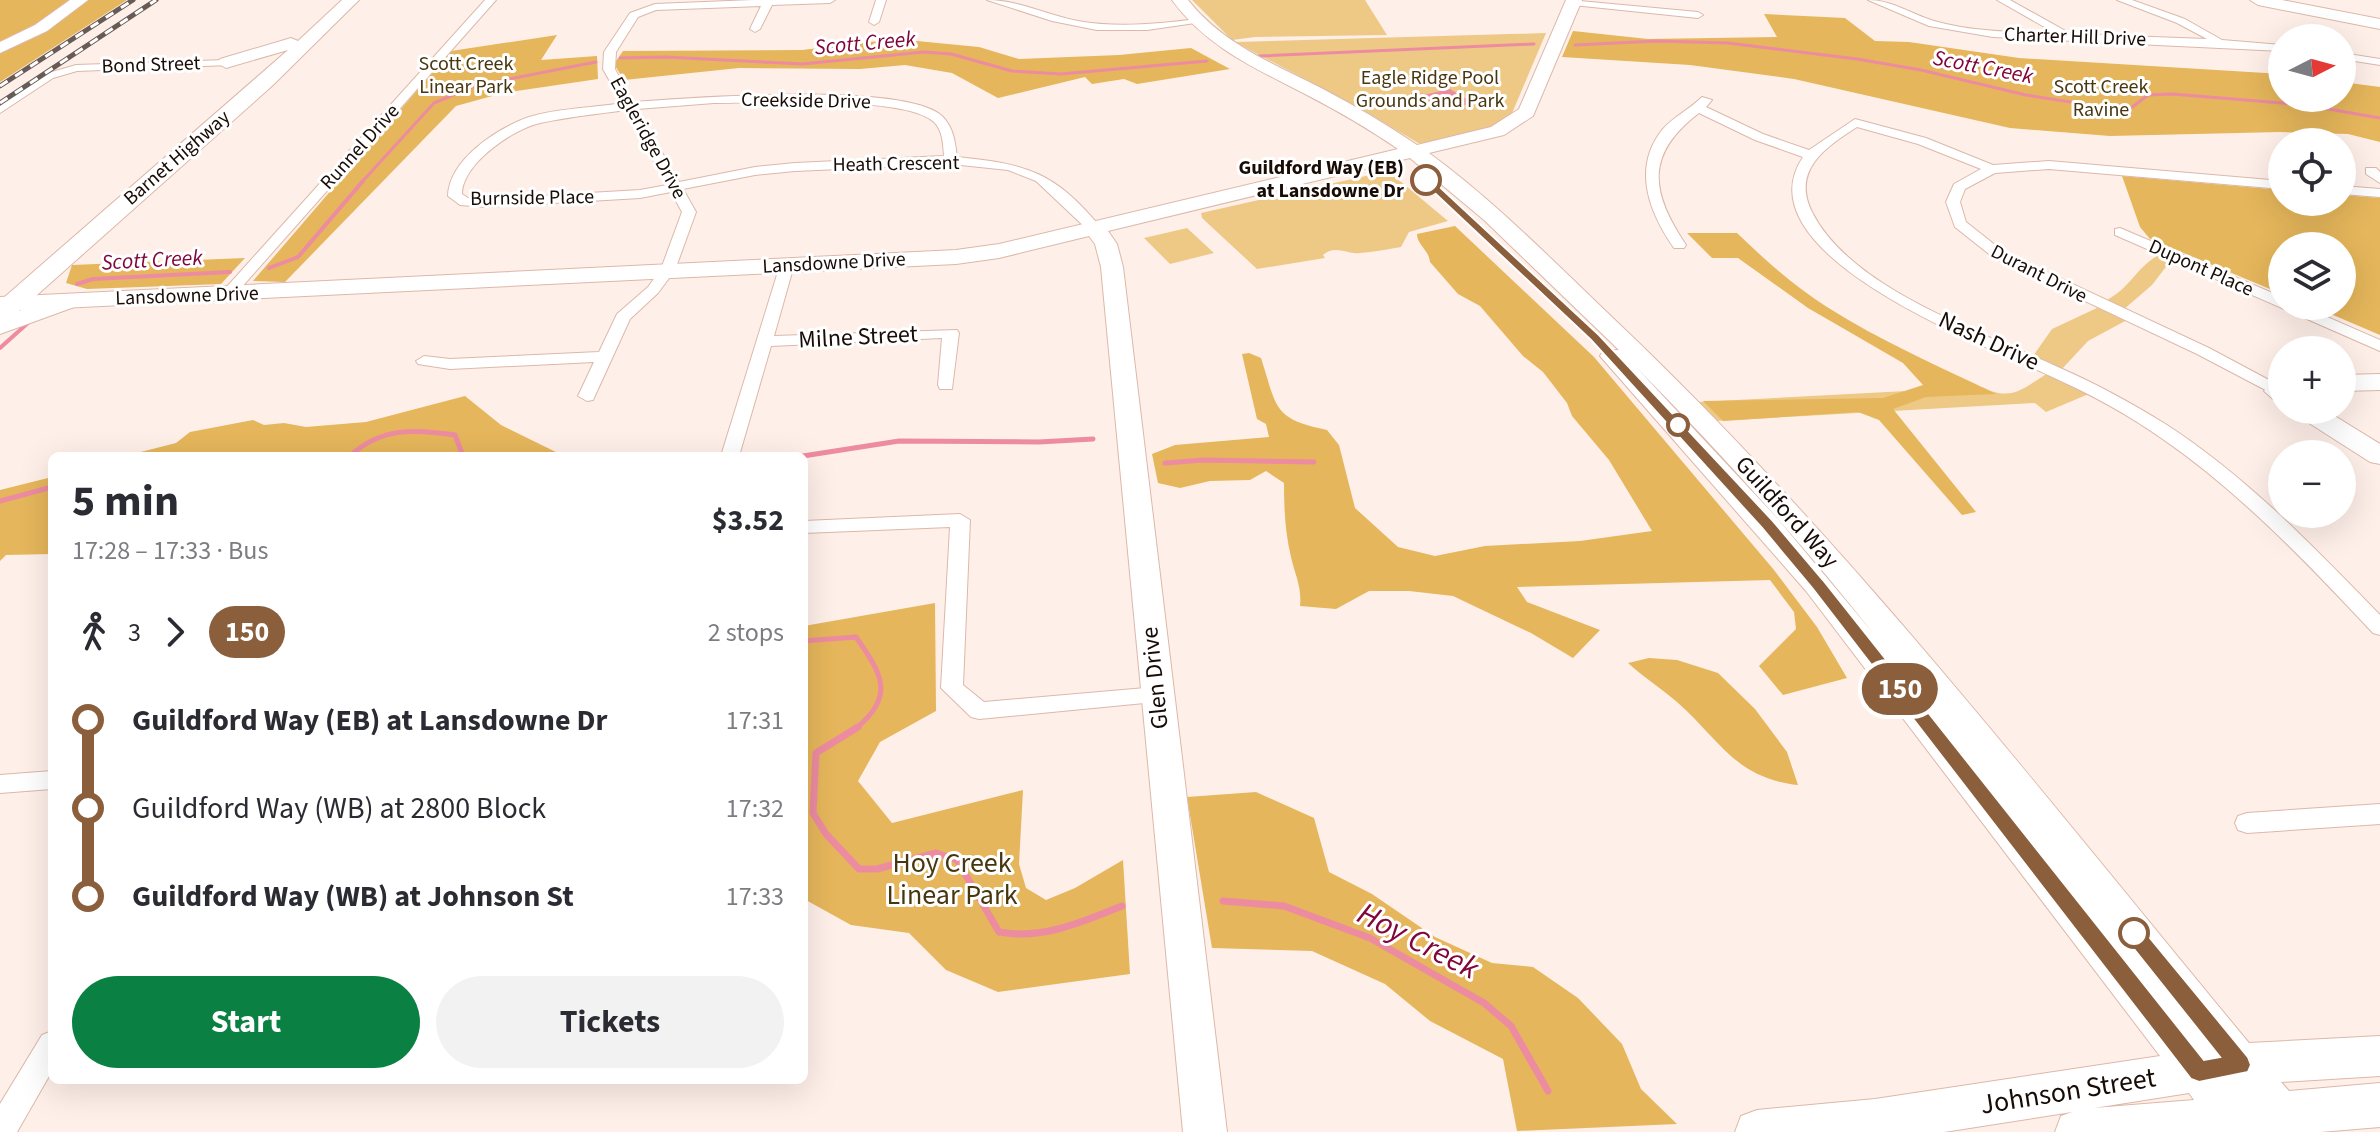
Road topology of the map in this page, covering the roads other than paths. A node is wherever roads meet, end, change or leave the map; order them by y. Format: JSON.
{"nodes":[{"id":1,"x":80,"y":0,"type":"edge"},
{"id":2,"x":339,"y":0,"type":"edge"},
{"id":3,"x":351,"y":0,"type":"edge"},
{"id":4,"x":491,"y":0,"type":"edge"},
{"id":5,"x":830,"y":0,"type":"edge"},
{"id":6,"x":881,"y":0,"type":"edge"},
{"id":7,"x":992,"y":0,"type":"edge"},
{"id":8,"x":1873,"y":0,"type":"edge"},
{"id":9,"x":2002,"y":0,"type":"edge"},
{"id":10,"x":2122,"y":0,"type":"edge"},
{"id":11,"x":2258,"y":0,"type":"edge"},
{"id":12,"x":1574,"y":1,"type":"edge"},
{"id":13,"x":768,"y":2,"type":"edge"},
{"id":14,"x":1172,"y":2,"type":"edge"},
{"id":15,"x":1671,"y":6,"type":"edge"},
{"id":16,"x":1698,"y":15,"type":"dead end"},
{"id":17,"x":874,"y":22,"type":"dead end"},
{"id":18,"x":1189,"y":23,"type":"junction"},
{"id":19,"x":2380,"y":24,"type":"edge"},
{"id":20,"x":755,"y":29,"type":"dead end"},
{"id":21,"x":2069,"y":38,"type":"junction"},
{"id":22,"x":2220,"y":43,"type":"junction"},
{"id":23,"x":2268,"y":47,"type":"edge"},
{"id":24,"x":0,"y":48,"type":"edge"},
{"id":25,"x":281,"y":57,"type":"junction"},
{"id":26,"x":2356,"y":58,"type":"edge"},
{"id":27,"x":2380,"y":62,"type":"edge"},
{"id":28,"x":226,"y":63,"type":"junction"},
{"id":29,"x":250,"y":79,"type":"junction"},
{"id":30,"x":629,"y":106,"type":"junction"},
{"id":31,"x":0,"y":109,"type":"edge"},
{"id":32,"x":1808,"y":154,"type":"junction"},
{"id":33,"x":1407,"y":155,"type":"junction"},
{"id":34,"x":951,"y":160,"type":"junction"},
{"id":35,"x":1992,"y":169,"type":"junction"},
{"id":36,"x":2268,"y":184,"type":"edge"},
{"id":37,"x":677,"y":188,"type":"junction"},
{"id":38,"x":2356,"y":191,"type":"edge"},
{"id":39,"x":2380,"y":193,"type":"edge"},
{"id":40,"x":1095,"y":229,"type":"junction"},
{"id":41,"x":2120,"y":232,"type":"dead end"},
{"id":42,"x":1679,"y":245,"type":"dead end"},
{"id":43,"x":787,"y":265,"type":"junction"},
{"id":44,"x":668,"y":270,"type":"junction"},
{"id":45,"x":34,"y":274,"type":"junction"},
{"id":46,"x":228,"y":294,"type":"junction"},
{"id":47,"x":2268,"y":297,"type":"edge"},
{"id":48,"x":68,"y":301,"type":"junction"},
{"id":49,"x":2,"y":304,"type":"edge"},
{"id":50,"x":2321,"y":320,"type":"edge"},
{"id":51,"x":764,"y":341,"type":"junction"},
{"id":52,"x":2380,"y":346,"type":"edge"},
{"id":53,"x":605,"y":357,"type":"junction"},
{"id":54,"x":424,"y":361,"type":"dead end"},
{"id":55,"x":2380,"y":382,"type":"edge"},
{"id":56,"x":2356,"y":383,"type":"edge"},
{"id":57,"x":946,"y":385,"type":"dead end"},
{"id":58,"x":2268,"y":386,"type":"edge"},
{"id":59,"x":587,"y":396,"type":"dead end"},
{"id":60,"x":2329,"y":424,"type":"edge"},
{"id":61,"x":731,"y":452,"type":"edge"},
{"id":62,"x":2380,"y":456,"type":"edge"},
{"id":63,"x":808,"y":527,"type":"edge"},
{"id":64,"x":2380,"y":628,"type":"edge"},
{"id":65,"x":1157,"y":695,"type":"junction"},
{"id":66,"x":48,"y":780,"type":"edge"},
{"id":67,"x":0,"y":784,"type":"edge"},
{"id":68,"x":2380,"y":814,"type":"edge"},
{"id":69,"x":2247,"y":823,"type":"dead end"},
{"id":70,"x":48,"y":1051,"type":"edge"},
{"id":71,"x":2380,"y":1056,"type":"edge"},
{"id":72,"x":2220,"y":1068,"type":"junction"},
{"id":73,"x":2380,"y":1105,"type":"edge"},
{"id":74,"x":2264,"y":1124,"type":"edge"},
{"id":75,"x":0,"y":1132,"type":"edge"},
{"id":76,"x":1205,"y":1132,"type":"edge"},
{"id":77,"x":1757,"y":1132,"type":"edge"},
{"id":78,"x":2077,"y":1132,"type":"edge"}],
"edges":[{"from":1,"to":24,"type":"street"},
{"from":2,"to":25,"type":"main road","name":"Barnet Highway"},
{"from":3,"to":25,"type":"main road","name":"Barnet Highway"},
{"from":4,"to":46,"type":"street","name":"Runnel Drive"},
{"from":5,"to":13,"type":"street","name":"Eagleridge Drive"},
{"from":6,"to":17,"type":"street"},
{"from":7,"to":18,"type":"street"},
{"from":8,"to":21,"type":"street","name":"Charter Hill Drive"},
{"from":9,"to":21,"type":"street"},
{"from":10,"to":22,"type":"street"},
{"from":11,"to":19,"type":"street"},
{"from":12,"to":15,"type":"street"},
{"from":12,"to":33,"type":"street","name":"Lansdowne Drive"},
{"from":13,"to":20,"type":"street"},
{"from":13,"to":30,"type":"street","name":"Eagleridge Drive"},
{"from":14,"to":18,"type":"street","name":"Guildford Way"},
{"from":15,"to":16,"type":"street"},
{"from":18,"to":33,"type":"street","name":"Guildford Way"},
{"from":21,"to":22,"type":"street","name":"Charter Hill Drive"},
{"from":22,"to":23,"type":"street","name":"Charter Hill Drive"},
{"from":25,"to":28,"type":"main road"},
{"from":25,"to":28,"type":"main road"},
{"from":25,"to":29,"type":"main road","name":"Barnet Highway"},
{"from":25,"to":45,"type":"main road","name":"Barnet Highway"},
{"from":26,"to":27,"type":"street"},
{"from":28,"to":29,"type":"main road"},
{"from":28,"to":31,"type":"street","name":"Bond Street"},
{"from":29,"to":45,"type":"main road","name":"Barnet Highway"},
{"from":30,"to":34,"type":"street","name":"Creekside Drive"},
{"from":30,"to":37,"type":"street","name":"Eagleridge Drive"},
{"from":30,"to":37,"type":"street","name":"Burnside Place"},
{"from":32,"to":35,"type":"street"},
{"from":32,"to":42,"type":"street"},
{"from":32,"to":64,"type":"street","name":"Nash Drive"},
{"from":33,"to":40,"type":"street","name":"Lansdowne Drive"},
{"from":33,"to":72,"type":"street","name":"Guildford Way"},
{"from":34,"to":37,"type":"street","name":"Heath Crescent"},
{"from":34,"to":40,"type":"street","name":"Heath Crescent"},
{"from":35,"to":36,"type":"street","name":"Durant Drive"},
{"from":35,"to":58,"type":"street","name":"Durant Drive"},
{"from":37,"to":44,"type":"street","name":"Eagleridge Drive"},
{"from":38,"to":39,"type":"street"},
{"from":40,"to":43,"type":"street","name":"Lansdowne Drive"},
{"from":40,"to":65,"type":"street","name":"Glen Drive"},
{"from":41,"to":47,"type":"street","name":"Dupont Place"},
{"from":43,"to":44,"type":"street","name":"Lansdowne Drive"},
{"from":43,"to":51,"type":"street"},
{"from":44,"to":46,"type":"street","name":"Lansdowne Drive"},
{"from":44,"to":53,"type":"street"},
{"from":45,"to":48,"type":"main road"},
{"from":45,"to":49,"type":"main road","name":"Barnet Highway"},
{"from":46,"to":48,"type":"street","name":"Lansdowne Drive"},
{"from":48,"to":49,"type":"main road"},
{"from":50,"to":52,"type":"street"},
{"from":51,"to":57,"type":"street","name":"Milne Street"},
{"from":51,"to":61,"type":"street"},
{"from":53,"to":54,"type":"street"},
{"from":53,"to":59,"type":"street"},
{"from":55,"to":56,"type":"street"},
{"from":60,"to":62,"type":"street"},
{"from":63,"to":65,"type":"street"},
{"from":65,"to":76,"type":"street","name":"Glen Drive"},
{"from":66,"to":67,"type":"street"},
{"from":68,"to":69,"type":"street"},
{"from":70,"to":75,"type":"street"},
{"from":71,"to":72,"type":"street","name":"Johnson Street"},
{"from":72,"to":74,"type":"street","name":"Guildford Way"},
{"from":72,"to":77,"type":"street","name":"Johnson Street"},
{"from":73,"to":74,"type":"street","name":"Johnson Street"},
{"from":74,"to":78,"type":"street","name":"Johnson Street"}]}
